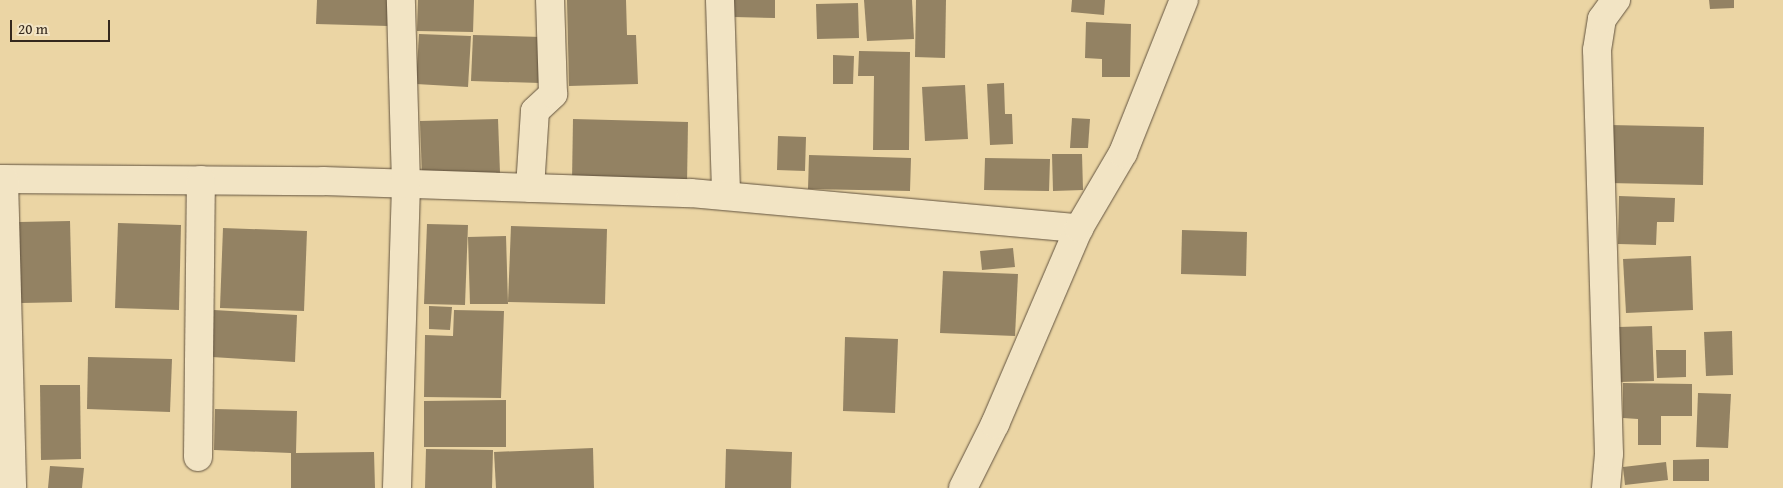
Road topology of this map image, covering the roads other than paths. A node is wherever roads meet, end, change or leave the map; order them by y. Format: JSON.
{"nodes":[{"id":1,"x":401,"y":0,"type":"edge"},
{"id":2,"x":550,"y":0,"type":"edge"},
{"id":3,"x":720,"y":0,"type":"edge"},
{"id":4,"x":1184,"y":0,"type":"edge"},
{"id":5,"x":1616,"y":0,"type":"edge"},
{"id":6,"x":2,"y":179,"type":"edge"},
{"id":7,"x":201,"y":180,"type":"junction"},
{"id":8,"x":406,"y":184,"type":"junction"},
{"id":9,"x":530,"y":188,"type":"junction"},
{"id":10,"x":726,"y":196,"type":"junction"},
{"id":11,"x":1079,"y":228,"type":"junction"},
{"id":12,"x":198,"y":457,"type":"dead end"},
{"id":13,"x":12,"y":488,"type":"edge"},
{"id":14,"x":397,"y":488,"type":"edge"},
{"id":15,"x":963,"y":488,"type":"edge"},
{"id":16,"x":1606,"y":488,"type":"edge"}],
"edges":[{"from":1,"to":8,"type":"street"},
{"from":2,"to":9,"type":"street"},
{"from":3,"to":10,"type":"street"},
{"from":4,"to":11,"type":"street"},
{"from":5,"to":16,"type":"street"},
{"from":6,"to":7,"type":"street"},
{"from":6,"to":13,"type":"street"},
{"from":7,"to":8,"type":"street"},
{"from":7,"to":12,"type":"street"},
{"from":8,"to":9,"type":"street"},
{"from":8,"to":14,"type":"street"},
{"from":9,"to":10,"type":"street"},
{"from":10,"to":11,"type":"street"},
{"from":11,"to":15,"type":"street"}]}
